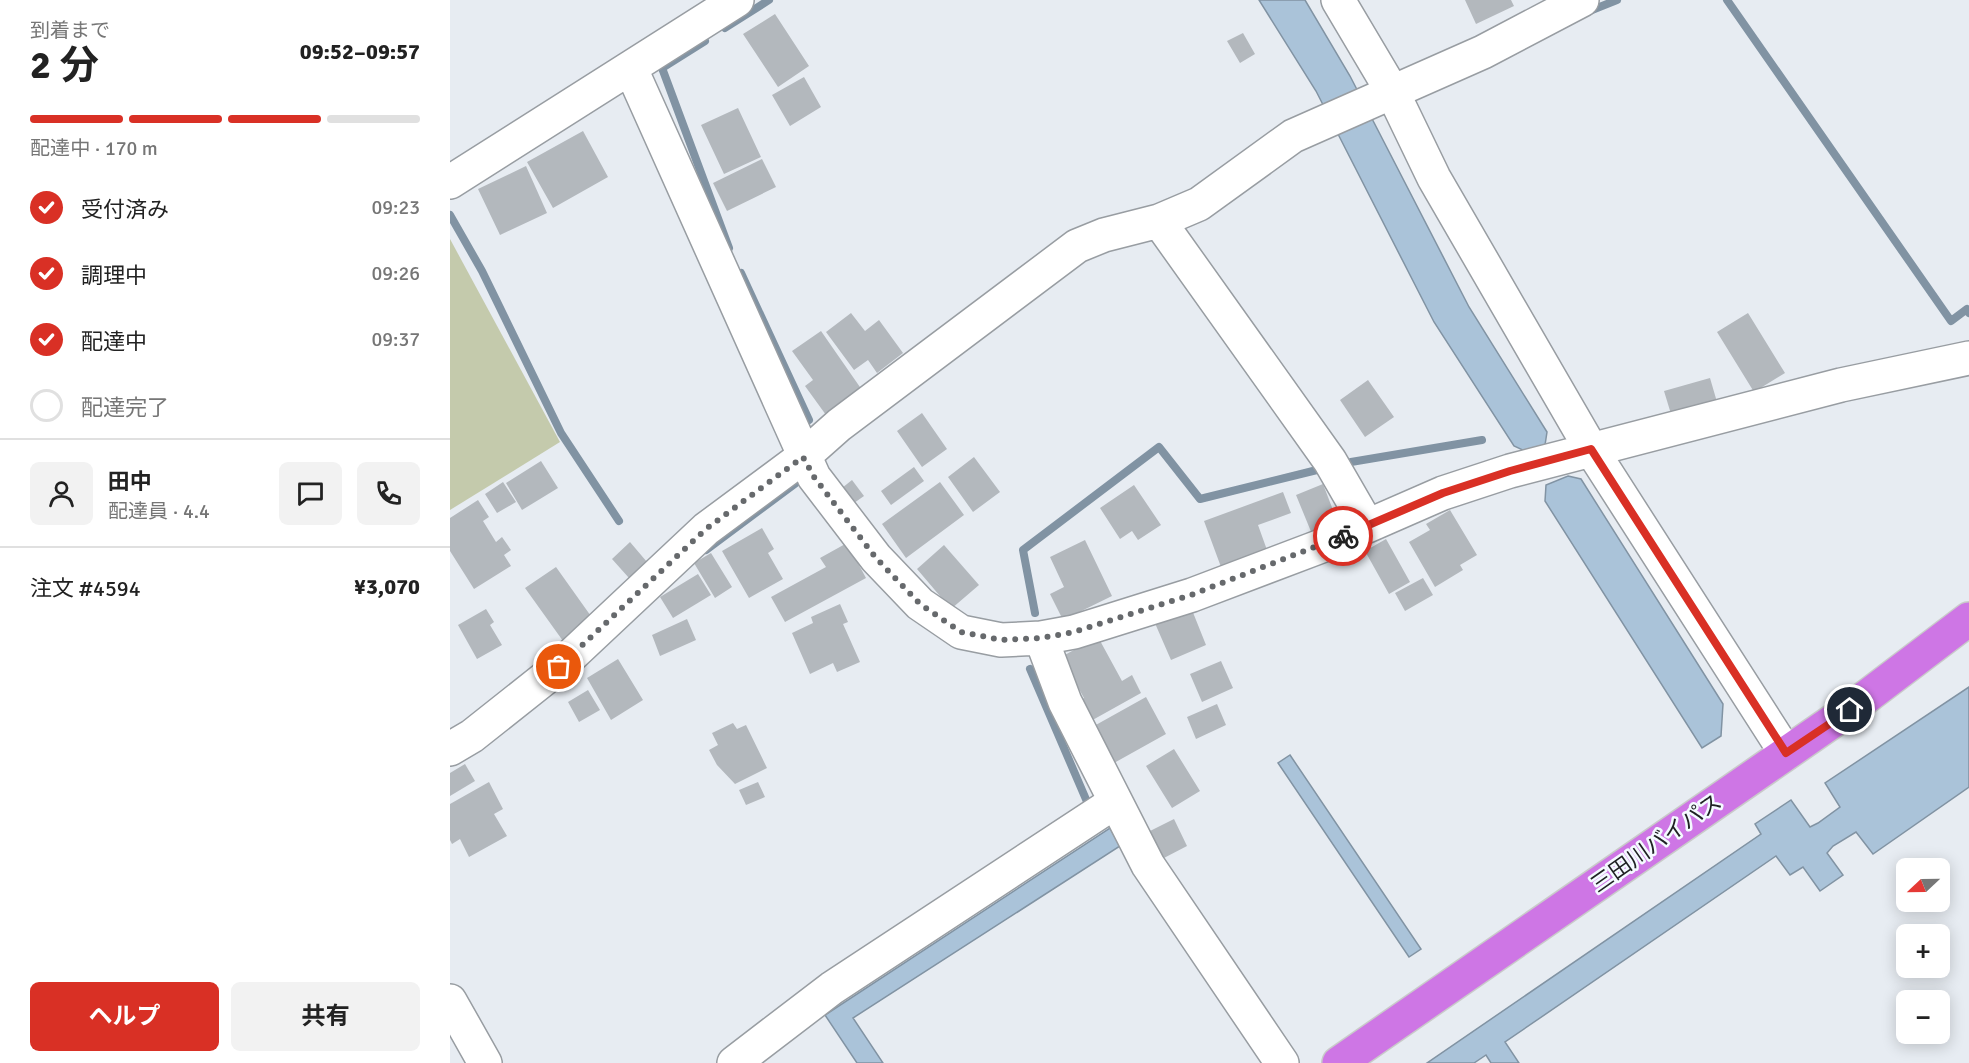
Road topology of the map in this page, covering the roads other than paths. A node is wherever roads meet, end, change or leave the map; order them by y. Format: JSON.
{"nodes":[{"id":1,"x":736,"y":0,"type":"edge"},
{"id":2,"x":1338,"y":0,"type":"edge"},
{"id":3,"x":1582,"y":0,"type":"edge"},
{"id":4,"x":631,"y":69,"type":"junction"},
{"id":5,"x":1382,"y":95,"type":"junction"},
{"id":6,"x":450,"y":182,"type":"edge"},
{"id":7,"x":1159,"y":221,"type":"junction"},
{"id":8,"x":1969,"y":358,"type":"edge"},
{"id":9,"x":1591,"y":449,"type":"junction"},
{"id":10,"x":803,"y":457,"type":"junction"},
{"id":11,"x":1367,"y":525,"type":"junction"},
{"id":12,"x":1969,"y":619,"type":"edge"},
{"id":13,"x":1041,"y":638,"type":"junction"},
{"id":14,"x":450,"y":749,"type":"edge"},
{"id":15,"x":1786,"y":753,"type":"junction"},
{"id":16,"x":1115,"y":802,"type":"junction"},
{"id":17,"x":450,"y":1001,"type":"edge"},
{"id":18,"x":485,"y":1063,"type":"edge"},
{"id":19,"x":734,"y":1063,"type":"edge"},
{"id":20,"x":1282,"y":1063,"type":"edge"},
{"id":21,"x":1339,"y":1063,"type":"edge"}],
"edges":[{"from":1,"to":4,"type":"street"},
{"from":2,"to":5,"type":"street"},
{"from":3,"to":5,"type":"street"},
{"from":4,"to":6,"type":"street"},
{"from":4,"to":10,"type":"street"},
{"from":5,"to":7,"type":"street"},
{"from":5,"to":9,"type":"street"},
{"from":7,"to":10,"type":"street"},
{"from":7,"to":11,"type":"street"},
{"from":8,"to":9,"type":"street"},
{"from":9,"to":11,"type":"street"},
{"from":9,"to":15,"type":"street"},
{"from":10,"to":13,"type":"street"},
{"from":10,"to":14,"type":"street"},
{"from":11,"to":13,"type":"street"},
{"from":12,"to":15,"type":"highway","name":"三田川バイパス"},
{"from":13,"to":16,"type":"street"},
{"from":15,"to":21,"type":"highway","name":"三田川バイパス"},
{"from":16,"to":19,"type":"street"},
{"from":16,"to":20,"type":"street"},
{"from":17,"to":18,"type":"street"}]}
